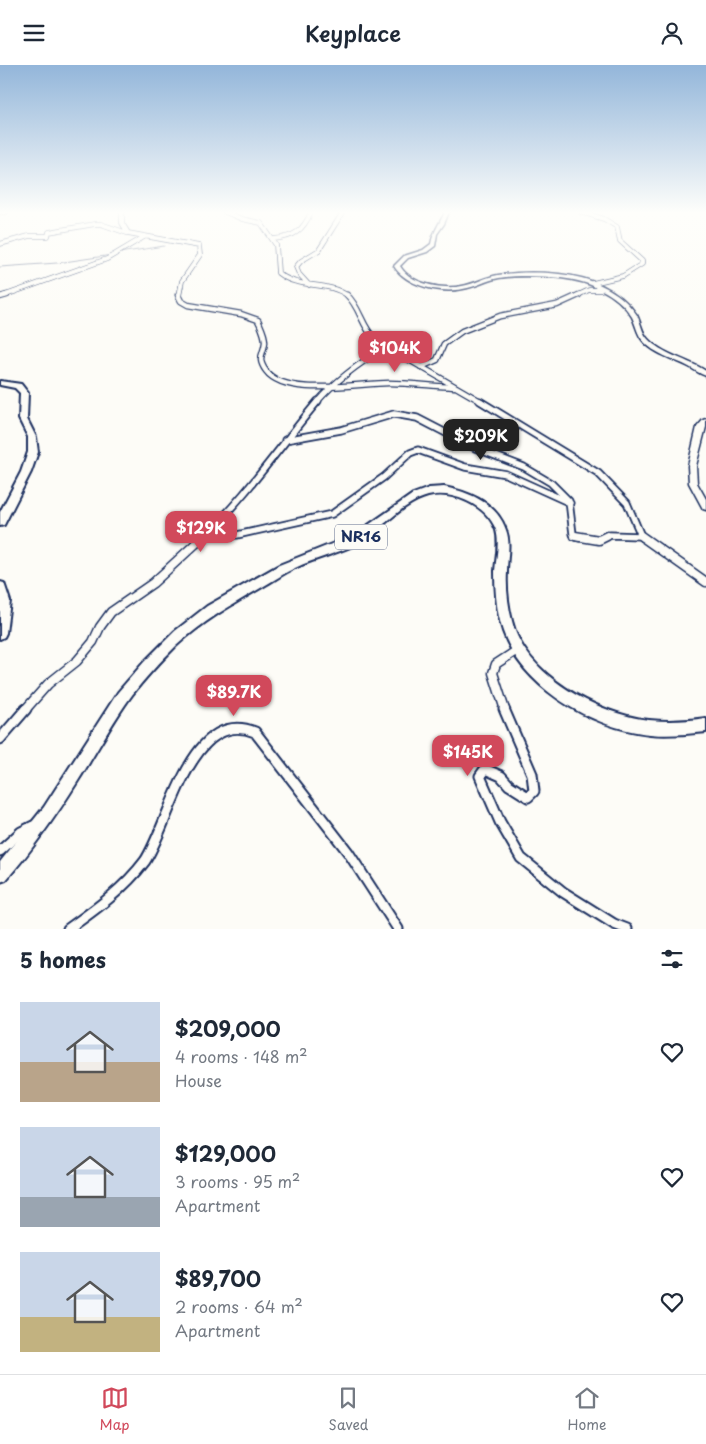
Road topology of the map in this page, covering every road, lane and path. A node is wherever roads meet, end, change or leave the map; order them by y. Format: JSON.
{"nodes":[{"id":1,"x":118,"y":252,"type":"edge"},
{"id":2,"x":200,"y":252,"type":"edge"},
{"id":3,"x":276,"y":252,"type":"edge"},
{"id":4,"x":315,"y":252,"type":"edge"},
{"id":5,"x":421,"y":252,"type":"edge"},
{"id":6,"x":632,"y":252,"type":"edge"},
{"id":7,"x":595,"y":283,"type":"junction"},
{"id":8,"x":309,"y":285,"type":"junction"},
{"id":9,"x":0,"y":297,"type":"edge"},
{"id":10,"x":386,"y":347,"type":"junction"},
{"id":11,"x":421,"y":367,"type":"junction"},
{"id":12,"x":706,"y":374,"type":"edge"},
{"id":13,"x":0,"y":383,"type":"edge"},
{"id":14,"x":333,"y":385,"type":"junction"},
{"id":15,"x":456,"y":387,"type":"junction"},
{"id":16,"x":706,"y":422,"type":"edge"},
{"id":17,"x":285,"y":439,"type":"junction"},
{"id":18,"x":571,"y":503,"type":"junction"},
{"id":19,"x":706,"y":507,"type":"edge"},
{"id":20,"x":0,"y":522,"type":"edge"},
{"id":21,"x":206,"y":534,"type":"junction"},
{"id":22,"x":640,"y":535,"type":"junction"},
{"id":23,"x":706,"y":582,"type":"edge"},
{"id":24,"x":0,"y":587,"type":"edge"},
{"id":25,"x":0,"y":633,"type":"edge"},
{"id":26,"x":520,"y":649,"type":"junction"},
{"id":27,"x":706,"y":725,"type":"edge"},
{"id":28,"x":0,"y":739,"type":"edge"},
{"id":29,"x":42,"y":823,"type":"junction"},
{"id":30,"x":0,"y":851,"type":"edge"},
{"id":31,"x":0,"y":874,"type":"edge"},
{"id":32,"x":68,"y":929,"type":"edge"},
{"id":33,"x":398,"y":929,"type":"edge"},
{"id":34,"x":627,"y":929,"type":"edge"}],
"edges":[{"from":1,"to":9,"type":"street"},
{"from":2,"to":14,"type":"street"},
{"from":3,"to":8,"type":"street"},
{"from":4,"to":8,"type":"street"},
{"from":5,"to":7,"type":"main road"},
{"from":6,"to":7,"type":"street"},
{"from":7,"to":11,"type":"street"},
{"from":7,"to":12,"type":"main road"},
{"from":8,"to":10,"type":"street"},
{"from":10,"to":11,"type":"street"},
{"from":10,"to":14,"type":"street"},
{"from":11,"to":15,"type":"street"},
{"from":13,"to":20,"type":"main road"},
{"from":14,"to":15,"type":"street"},
{"from":14,"to":17,"type":"street"},
{"from":15,"to":22,"type":"street"},
{"from":16,"to":19,"type":"main road"},
{"from":17,"to":18,"type":"street"},
{"from":17,"to":21,"type":"street"},
{"from":18,"to":21,"type":"street"},
{"from":18,"to":22,"type":"street"},
{"from":21,"to":28,"type":"street"},
{"from":22,"to":23,"type":"street"},
{"from":24,"to":25,"type":"main road"},
{"from":26,"to":27,"type":"main road","number":"NR16"},
{"from":26,"to":29,"type":"main road","number":"NR16"},
{"from":26,"to":34,"type":"street"},
{"from":29,"to":30,"type":"street"},
{"from":29,"to":31,"type":"main road","number":"NR16"},
{"from":32,"to":33,"type":"street"}]}
